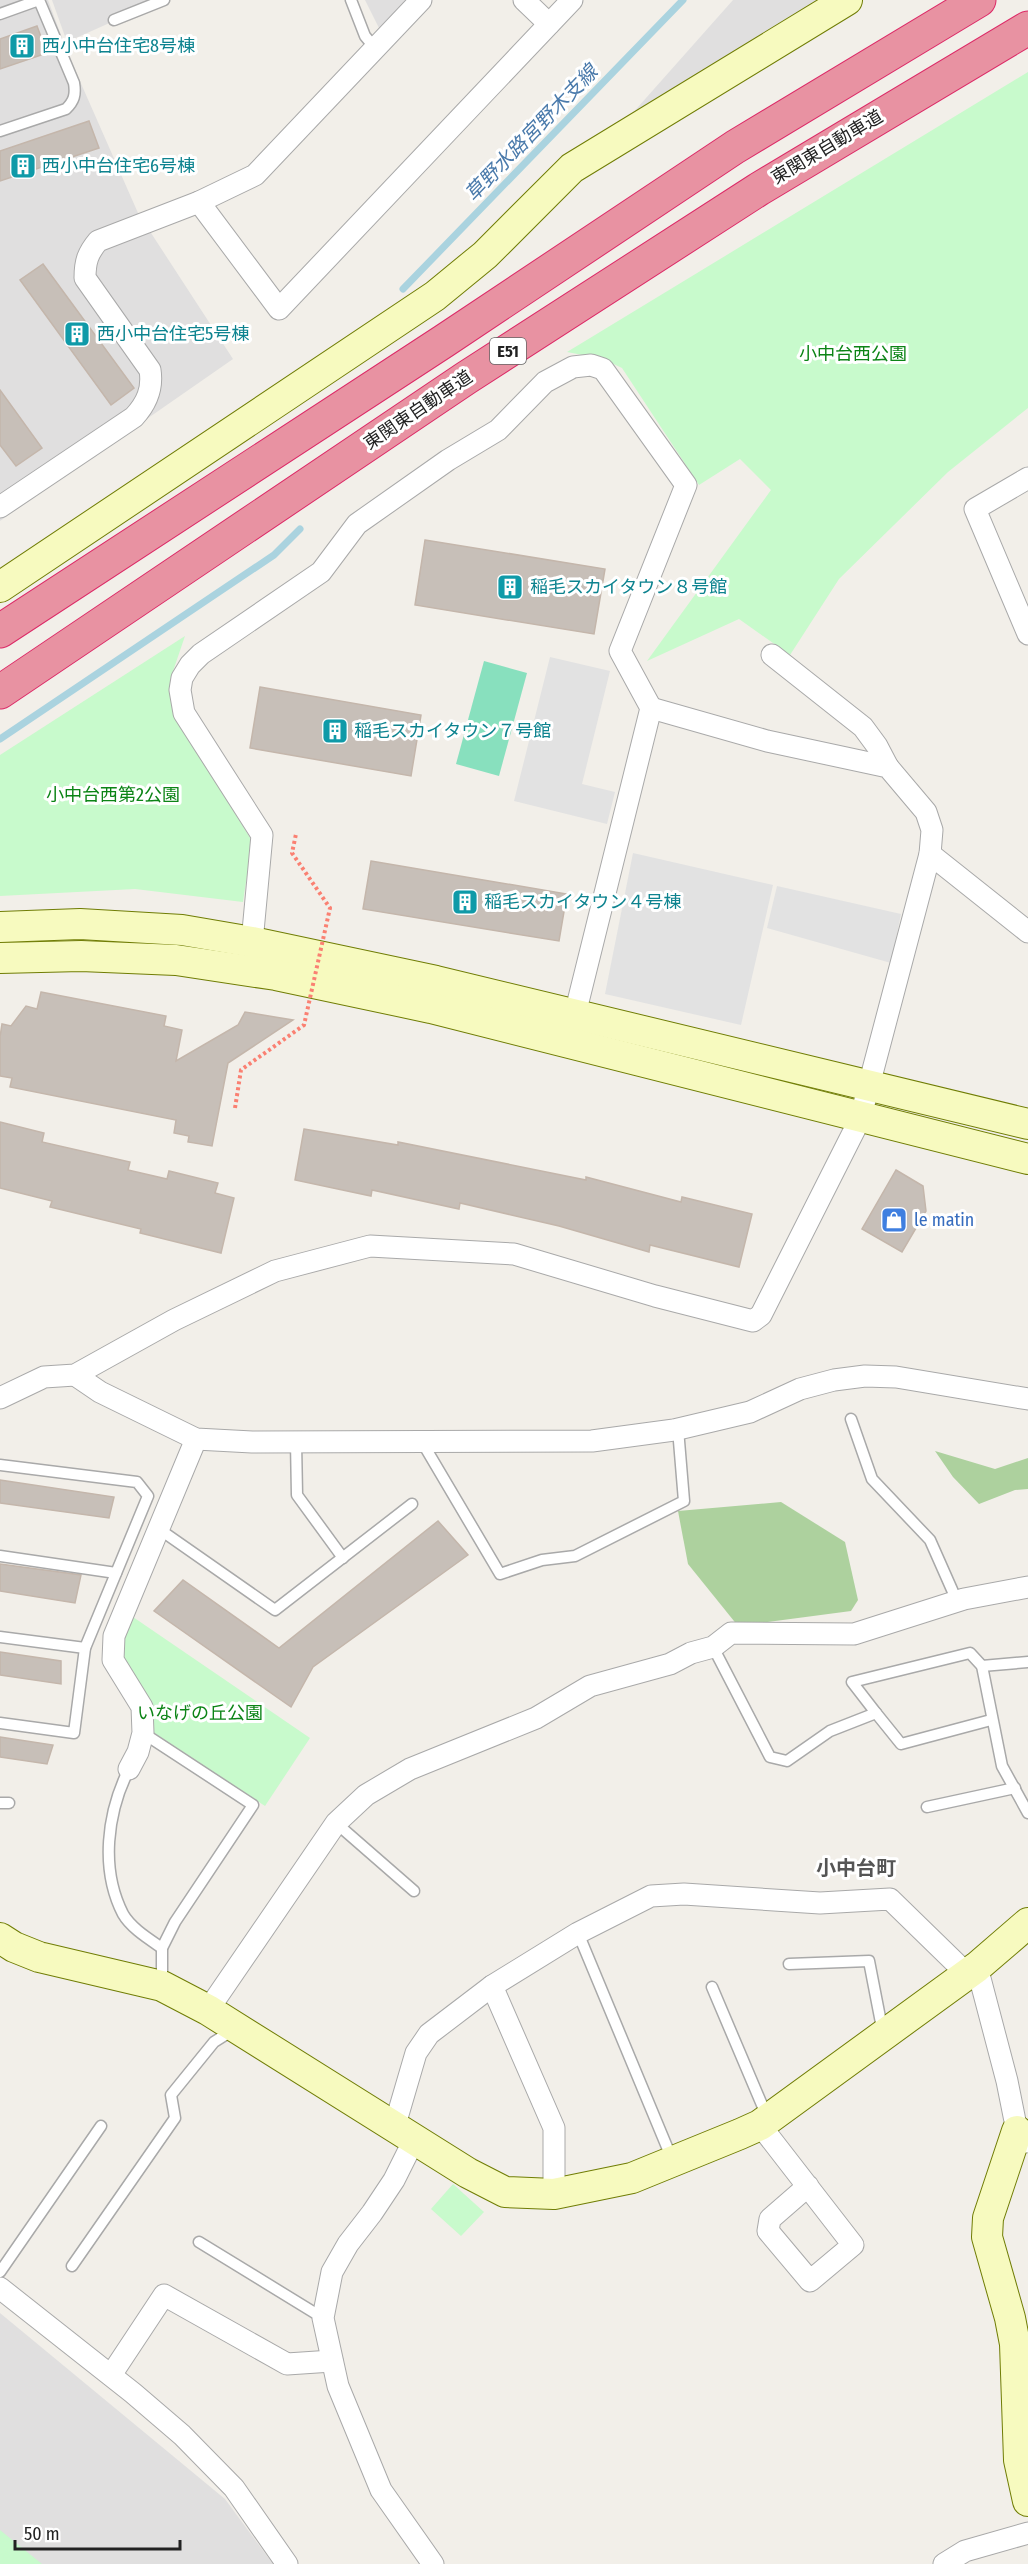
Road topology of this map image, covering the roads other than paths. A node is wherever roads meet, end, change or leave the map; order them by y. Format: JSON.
{"nodes":[{"id":1,"x":164,"y":0,"type":"edge"},
{"id":2,"x":351,"y":0,"type":"edge"},
{"id":3,"x":421,"y":0,"type":"edge"},
{"id":4,"x":524,"y":0,"type":"edge"},
{"id":5,"x":572,"y":0,"type":"edge"},
{"id":6,"x":847,"y":0,"type":"edge"},
{"id":7,"x":979,"y":0,"type":"edge"},
{"id":8,"x":0,"y":14,"type":"edge"},
{"id":9,"x":114,"y":20,"type":"dead end"},
{"id":10,"x":549,"y":24,"type":"junction"},
{"id":11,"x":1028,"y":28,"type":"edge"},
{"id":12,"x":375,"y":48,"type":"junction"},
{"id":13,"x":0,"y":131,"type":"edge"},
{"id":14,"x":199,"y":202,"type":"junction"},
{"id":15,"x":1028,"y":478,"type":"edge"},
{"id":16,"x":0,"y":507,"type":"edge"},
{"id":17,"x":0,"y":587,"type":"edge"},
{"id":18,"x":0,"y":631,"type":"edge"},
{"id":19,"x":1028,"y":634,"type":"edge"},
{"id":20,"x":772,"y":655,"type":"dead end"},
{"id":21,"x":0,"y":692,"type":"edge"},
{"id":22,"x":651,"y":708,"type":"junction"},
{"id":23,"x":888,"y":767,"type":"junction"},
{"id":24,"x":930,"y":854,"type":"junction"},
{"id":25,"x":1026,"y":926,"type":"edge"},
{"id":26,"x":0,"y":927,"type":"edge"},
{"id":27,"x":252,"y":942,"type":"junction"},
{"id":28,"x":0,"y":958,"type":"edge"},
{"id":29,"x":575,"y":1014,"type":"junction"},
{"id":30,"x":869,"y":1086,"type":"junction"},
{"id":31,"x":860,"y":1119,"type":"junction"},
{"id":32,"x":1028,"y":1124,"type":"edge"},
{"id":33,"x":1028,"y":1159,"type":"edge"},
{"id":34,"x":75,"y":1375,"type":"junction"},
{"id":35,"x":0,"y":1398,"type":"edge"},
{"id":36,"x":1028,"y":1399,"type":"edge"},
{"id":37,"x":852,"y":1419,"type":"dead end"},
{"id":38,"x":678,"y":1430,"type":"junction"},
{"id":39,"x":196,"y":1439,"type":"junction"},
{"id":40,"x":296,"y":1442,"type":"junction"},
{"id":41,"x":422,"y":1442,"type":"junction"},
{"id":42,"x":0,"y":1466,"type":"edge"},
{"id":43,"x":412,"y":1504,"type":"dead end"},
{"id":44,"x":159,"y":1529,"type":"junction"},
{"id":45,"x":0,"y":1556,"type":"edge"},
{"id":46,"x":343,"y":1558,"type":"junction"},
{"id":47,"x":116,"y":1573,"type":"junction"},
{"id":48,"x":1028,"y":1587,"type":"edge"},
{"id":49,"x":957,"y":1601,"type":"junction"},
{"id":50,"x":0,"y":1636,"type":"edge"},
{"id":51,"x":713,"y":1647,"type":"junction"},
{"id":52,"x":85,"y":1648,"type":"junction"},
{"id":53,"x":1028,"y":1662,"type":"edge"},
{"id":54,"x":982,"y":1666,"type":"junction"},
{"id":55,"x":876,"y":1713,"type":"junction"},
{"id":56,"x":991,"y":1720,"type":"junction"},
{"id":57,"x":0,"y":1723,"type":"edge"},
{"id":58,"x":143,"y":1733,"type":"junction"},
{"id":59,"x":129,"y":1769,"type":"joint"},
{"id":60,"x":1015,"y":1788,"type":"junction"},
{"id":61,"x":927,"y":1807,"type":"dead end"},
{"id":62,"x":1028,"y":1813,"type":"edge"},
{"id":63,"x":336,"y":1823,"type":"junction"},
{"id":64,"x":414,"y":1891,"type":"dead end"},
{"id":65,"x":1028,"y":1923,"type":"edge"},
{"id":66,"x":578,"y":1933,"type":"junction"},
{"id":67,"x":0,"y":1938,"type":"edge"},
{"id":68,"x":162,"y":1948,"type":"junction"},
{"id":69,"x":789,"y":1964,"type":"dead end"},
{"id":70,"x":972,"y":1970,"type":"junction"},
{"id":71,"x":162,"y":1986,"type":"junction"},
{"id":72,"x":492,"y":1986,"type":"junction"},
{"id":73,"x":712,"y":1987,"type":"dead end"},
{"id":74,"x":208,"y":2010,"type":"junction"},
{"id":75,"x":236,"y":2028,"type":"junction"},
{"id":76,"x":883,"y":2034,"type":"junction"},
{"id":77,"x":764,"y":2122,"type":"junction"},
{"id":78,"x":101,"y":2126,"type":"dead end"},
{"id":79,"x":404,"y":2134,"type":"junction"},
{"id":80,"x":1022,"y":2138,"type":"edge"},
{"id":81,"x":673,"y":2160,"type":"junction"},
{"id":82,"x":808,"y":2186,"type":"dead end"},
{"id":83,"x":554,"y":2194,"type":"junction"},
{"id":84,"x":199,"y":2242,"type":"dead end"},
{"id":85,"x":72,"y":2266,"type":"dead end"},
{"id":86,"x":0,"y":2272,"type":"edge"},
{"id":87,"x":0,"y":2288,"type":"edge"},
{"id":88,"x":323,"y":2318,"type":"junction"},
{"id":89,"x":1021,"y":2343,"type":"edge"},
{"id":90,"x":332,"y":2361,"type":"junction"},
{"id":91,"x":111,"y":2375,"type":"junction"},
{"id":92,"x":1028,"y":2501,"type":"edge"},
{"id":93,"x":1028,"y":2533,"type":"edge"},
{"id":94,"x":287,"y":2564,"type":"edge"},
{"id":95,"x":433,"y":2564,"type":"edge"},
{"id":96,"x":944,"y":2564,"type":"edge"}],
"edges":[{"from":1,"to":9,"type":"lane"},
{"from":2,"to":12,"type":"lane"},
{"from":3,"to":12,"type":"street"},
{"from":4,"to":10,"type":"street"},
{"from":5,"to":10,"type":"street"},
{"from":6,"to":17,"type":"street"},
{"from":7,"to":18,"type":"highway","number":"E51"},
{"from":8,"to":13,"type":"lane"},
{"from":10,"to":14,"type":"street"},
{"from":11,"to":21,"type":"highway","name":"東関東自動車道","number":"E51"},
{"from":12,"to":14,"type":"street"},
{"from":14,"to":16,"type":"street"},
{"from":15,"to":19,"type":"street"},
{"from":20,"to":23,"type":"street"},
{"from":22,"to":23,"type":"street"},
{"from":22,"to":27,"type":"street"},
{"from":22,"to":29,"type":"street"},
{"from":23,"to":24,"type":"street"},
{"from":24,"to":25,"type":"street"},
{"from":24,"to":30,"type":"street"},
{"from":26,"to":27,"type":"street"},
{"from":27,"to":29,"type":"street"},
{"from":28,"to":31,"type":"street"},
{"from":29,"to":30,"type":"street"},
{"from":30,"to":31,"type":"street"},
{"from":30,"to":32,"type":"street"},
{"from":31,"to":33,"type":"street"},
{"from":31,"to":34,"type":"street"},
{"from":34,"to":35,"type":"street"},
{"from":34,"to":39,"type":"street"},
{"from":36,"to":38,"type":"street"},
{"from":37,"to":49,"type":"lane"},
{"from":38,"to":41,"type":"street"},
{"from":38,"to":41,"type":"lane"},
{"from":39,"to":40,"type":"street"},
{"from":39,"to":44,"type":"street"},
{"from":40,"to":41,"type":"street"},
{"from":40,"to":46,"type":"lane"},
{"from":42,"to":47,"type":"lane"},
{"from":43,"to":46,"type":"lane"},
{"from":44,"to":46,"type":"lane"},
{"from":44,"to":58,"type":"street"},
{"from":45,"to":47,"type":"lane"},
{"from":47,"to":52,"type":"lane"},
{"from":48,"to":49,"type":"street"},
{"from":49,"to":51,"type":"street"},
{"from":50,"to":52,"type":"lane"},
{"from":51,"to":55,"type":"lane"},
{"from":51,"to":63,"type":"street"},
{"from":52,"to":57,"type":"lane"},
{"from":53,"to":54,"type":"lane"},
{"from":54,"to":55,"type":"lane"},
{"from":54,"to":56,"type":"lane"},
{"from":55,"to":56,"type":"lane"},
{"from":56,"to":60,"type":"lane"},
{"from":58,"to":59,"type":"street"},
{"from":58,"to":68,"type":"lane"},
{"from":59,"to":68,"type":"lane"},
{"from":60,"to":61,"type":"lane"},
{"from":60,"to":62,"type":"lane"},
{"from":63,"to":64,"type":"lane"},
{"from":63,"to":74,"type":"street"},
{"from":65,"to":70,"type":"street"},
{"from":66,"to":70,"type":"street"},
{"from":66,"to":72,"type":"street"},
{"from":66,"to":81,"type":"lane"},
{"from":67,"to":71,"type":"street"},
{"from":68,"to":71,"type":"lane"},
{"from":69,"to":76,"type":"lane"},
{"from":70,"to":76,"type":"street"},
{"from":70,"to":80,"type":"street"},
{"from":71,"to":74,"type":"street"},
{"from":72,"to":79,"type":"street"},
{"from":72,"to":83,"type":"street"},
{"from":73,"to":77,"type":"lane"},
{"from":74,"to":75,"type":"street"},
{"from":75,"to":79,"type":"street"},
{"from":75,"to":85,"type":"lane"},
{"from":76,"to":77,"type":"street"},
{"from":77,"to":81,"type":"street"},
{"from":77,"to":82,"type":"street"},
{"from":78,"to":86,"type":"lane"},
{"from":79,"to":83,"type":"street"},
{"from":79,"to":88,"type":"street"},
{"from":80,"to":89,"type":"street"},
{"from":81,"to":83,"type":"street"},
{"from":84,"to":88,"type":"lane"},
{"from":87,"to":91,"type":"street"},
{"from":88,"to":90,"type":"street"},
{"from":89,"to":92,"type":"street"},
{"from":90,"to":91,"type":"street"},
{"from":90,"to":95,"type":"street"},
{"from":91,"to":94,"type":"street"},
{"from":93,"to":96,"type":"street"}]}
